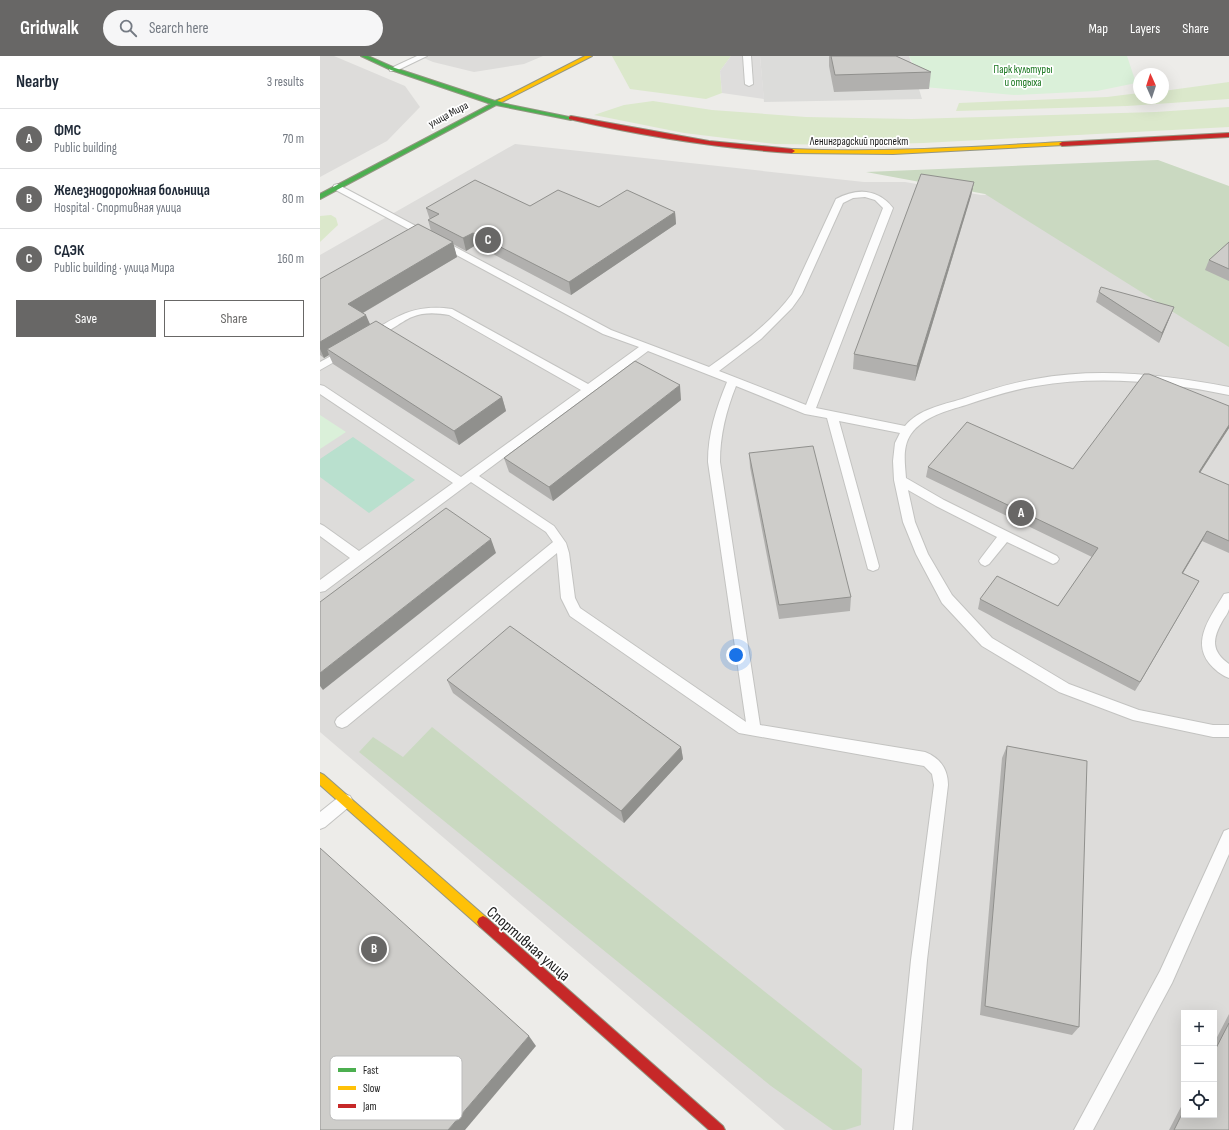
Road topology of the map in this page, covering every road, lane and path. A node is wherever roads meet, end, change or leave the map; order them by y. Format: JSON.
{"nodes":[{"id":1,"x":364,"y":56,"type":"edge"},
{"id":2,"x":423,"y":56,"type":"edge"},
{"id":3,"x":589,"y":56,"type":"edge"},
{"id":4,"x":747,"y":56,"type":"edge"},
{"id":5,"x":394,"y":69,"type":"junction"},
{"id":6,"x":750,"y":84,"type":"dead end"},
{"id":7,"x":494,"y":103,"type":"junction"},
{"id":8,"x":1229,"y":135,"type":"edge"},
{"id":9,"x":337,"y":188,"type":"junction"},
{"id":10,"x":320,"y":197,"type":"edge"},
{"id":11,"x":647,"y":346,"type":"junction"},
{"id":12,"x":320,"y":367,"type":"edge"},
{"id":13,"x":710,"y":372,"type":"junction"},
{"id":14,"x":732,"y":382,"type":"junction"},
{"id":15,"x":320,"y":389,"type":"edge"},
{"id":16,"x":588,"y":389,"type":"junction"},
{"id":17,"x":1229,"y":391,"type":"edge"},
{"id":18,"x":809,"y":411,"type":"junction"},
{"id":19,"x":832,"y":415,"type":"junction"},
{"id":20,"x":907,"y":430,"type":"junction"},
{"id":21,"x":466,"y":480,"type":"junction"},
{"id":22,"x":900,"y":480,"type":"junction"},
{"id":23,"x":320,"y":529,"type":"edge"},
{"id":24,"x":1005,"y":536,"type":"junction"},
{"id":25,"x":560,"y":543,"type":"junction"},
{"id":26,"x":359,"y":558,"type":"junction"},
{"id":27,"x":1053,"y":559,"type":"dead end"},
{"id":28,"x":985,"y":561,"type":"dead end"},
{"id":29,"x":873,"y":566,"type":"dead end"},
{"id":30,"x":320,"y":587,"type":"edge"},
{"id":31,"x":1229,"y":598,"type":"edge"},
{"id":32,"x":1229,"y":672,"type":"edge"},
{"id":33,"x":342,"y":722,"type":"dead end"},
{"id":34,"x":754,"y":730,"type":"junction"},
{"id":35,"x":1229,"y":731,"type":"edge"},
{"id":36,"x":320,"y":778,"type":"edge"},
{"id":37,"x":345,"y":801,"type":"junction"},
{"id":38,"x":320,"y":822,"type":"edge"},
{"id":39,"x":1229,"y":836,"type":"edge"},
{"id":40,"x":719,"y":1130,"type":"edge"},
{"id":41,"x":903,"y":1130,"type":"edge"},
{"id":42,"x":1083,"y":1130,"type":"edge"}],
"edges":[{"from":1,"to":5,"type":"street","name":"Ленинградский проспект"},
{"from":2,"to":5,"type":"lane"},
{"from":3,"to":7,"type":"street","name":"улица Мира"},
{"from":4,"to":6,"type":"lane"},
{"from":5,"to":7,"type":"street","name":"Ленинградский проспект"},
{"from":7,"to":8,"type":"street","name":"Ленинградский проспект"},
{"from":7,"to":9,"type":"street","name":"улица Мира"},
{"from":9,"to":10,"type":"street","name":"улица Мира"},
{"from":9,"to":11,"type":"lane"},
{"from":11,"to":13,"type":"lane"},
{"from":11,"to":16,"type":"lane"},
{"from":12,"to":16,"type":"lane"},
{"from":13,"to":14,"type":"lane"},
{"from":13,"to":18,"type":"lane"},
{"from":14,"to":18,"type":"lane"},
{"from":14,"to":34,"type":"lane"},
{"from":15,"to":21,"type":"lane"},
{"from":16,"to":21,"type":"lane"},
{"from":17,"to":20,"type":"lane"},
{"from":18,"to":19,"type":"lane"},
{"from":19,"to":20,"type":"lane"},
{"from":19,"to":29,"type":"lane"},
{"from":20,"to":22,"type":"lane"},
{"from":21,"to":25,"type":"lane"},
{"from":21,"to":26,"type":"lane"},
{"from":22,"to":24,"type":"lane"},
{"from":22,"to":35,"type":"lane"},
{"from":23,"to":26,"type":"lane"},
{"from":24,"to":27,"type":"lane"},
{"from":24,"to":28,"type":"lane"},
{"from":25,"to":33,"type":"lane"},
{"from":25,"to":34,"type":"lane"},
{"from":26,"to":30,"type":"lane"},
{"from":31,"to":32,"type":"lane"},
{"from":34,"to":41,"type":"lane"},
{"from":36,"to":37,"type":"street","name":"Спортивная улица"},
{"from":37,"to":38,"type":"lane"},
{"from":37,"to":40,"type":"street","name":"Спортивная улица"},
{"from":39,"to":42,"type":"lane"}]}
